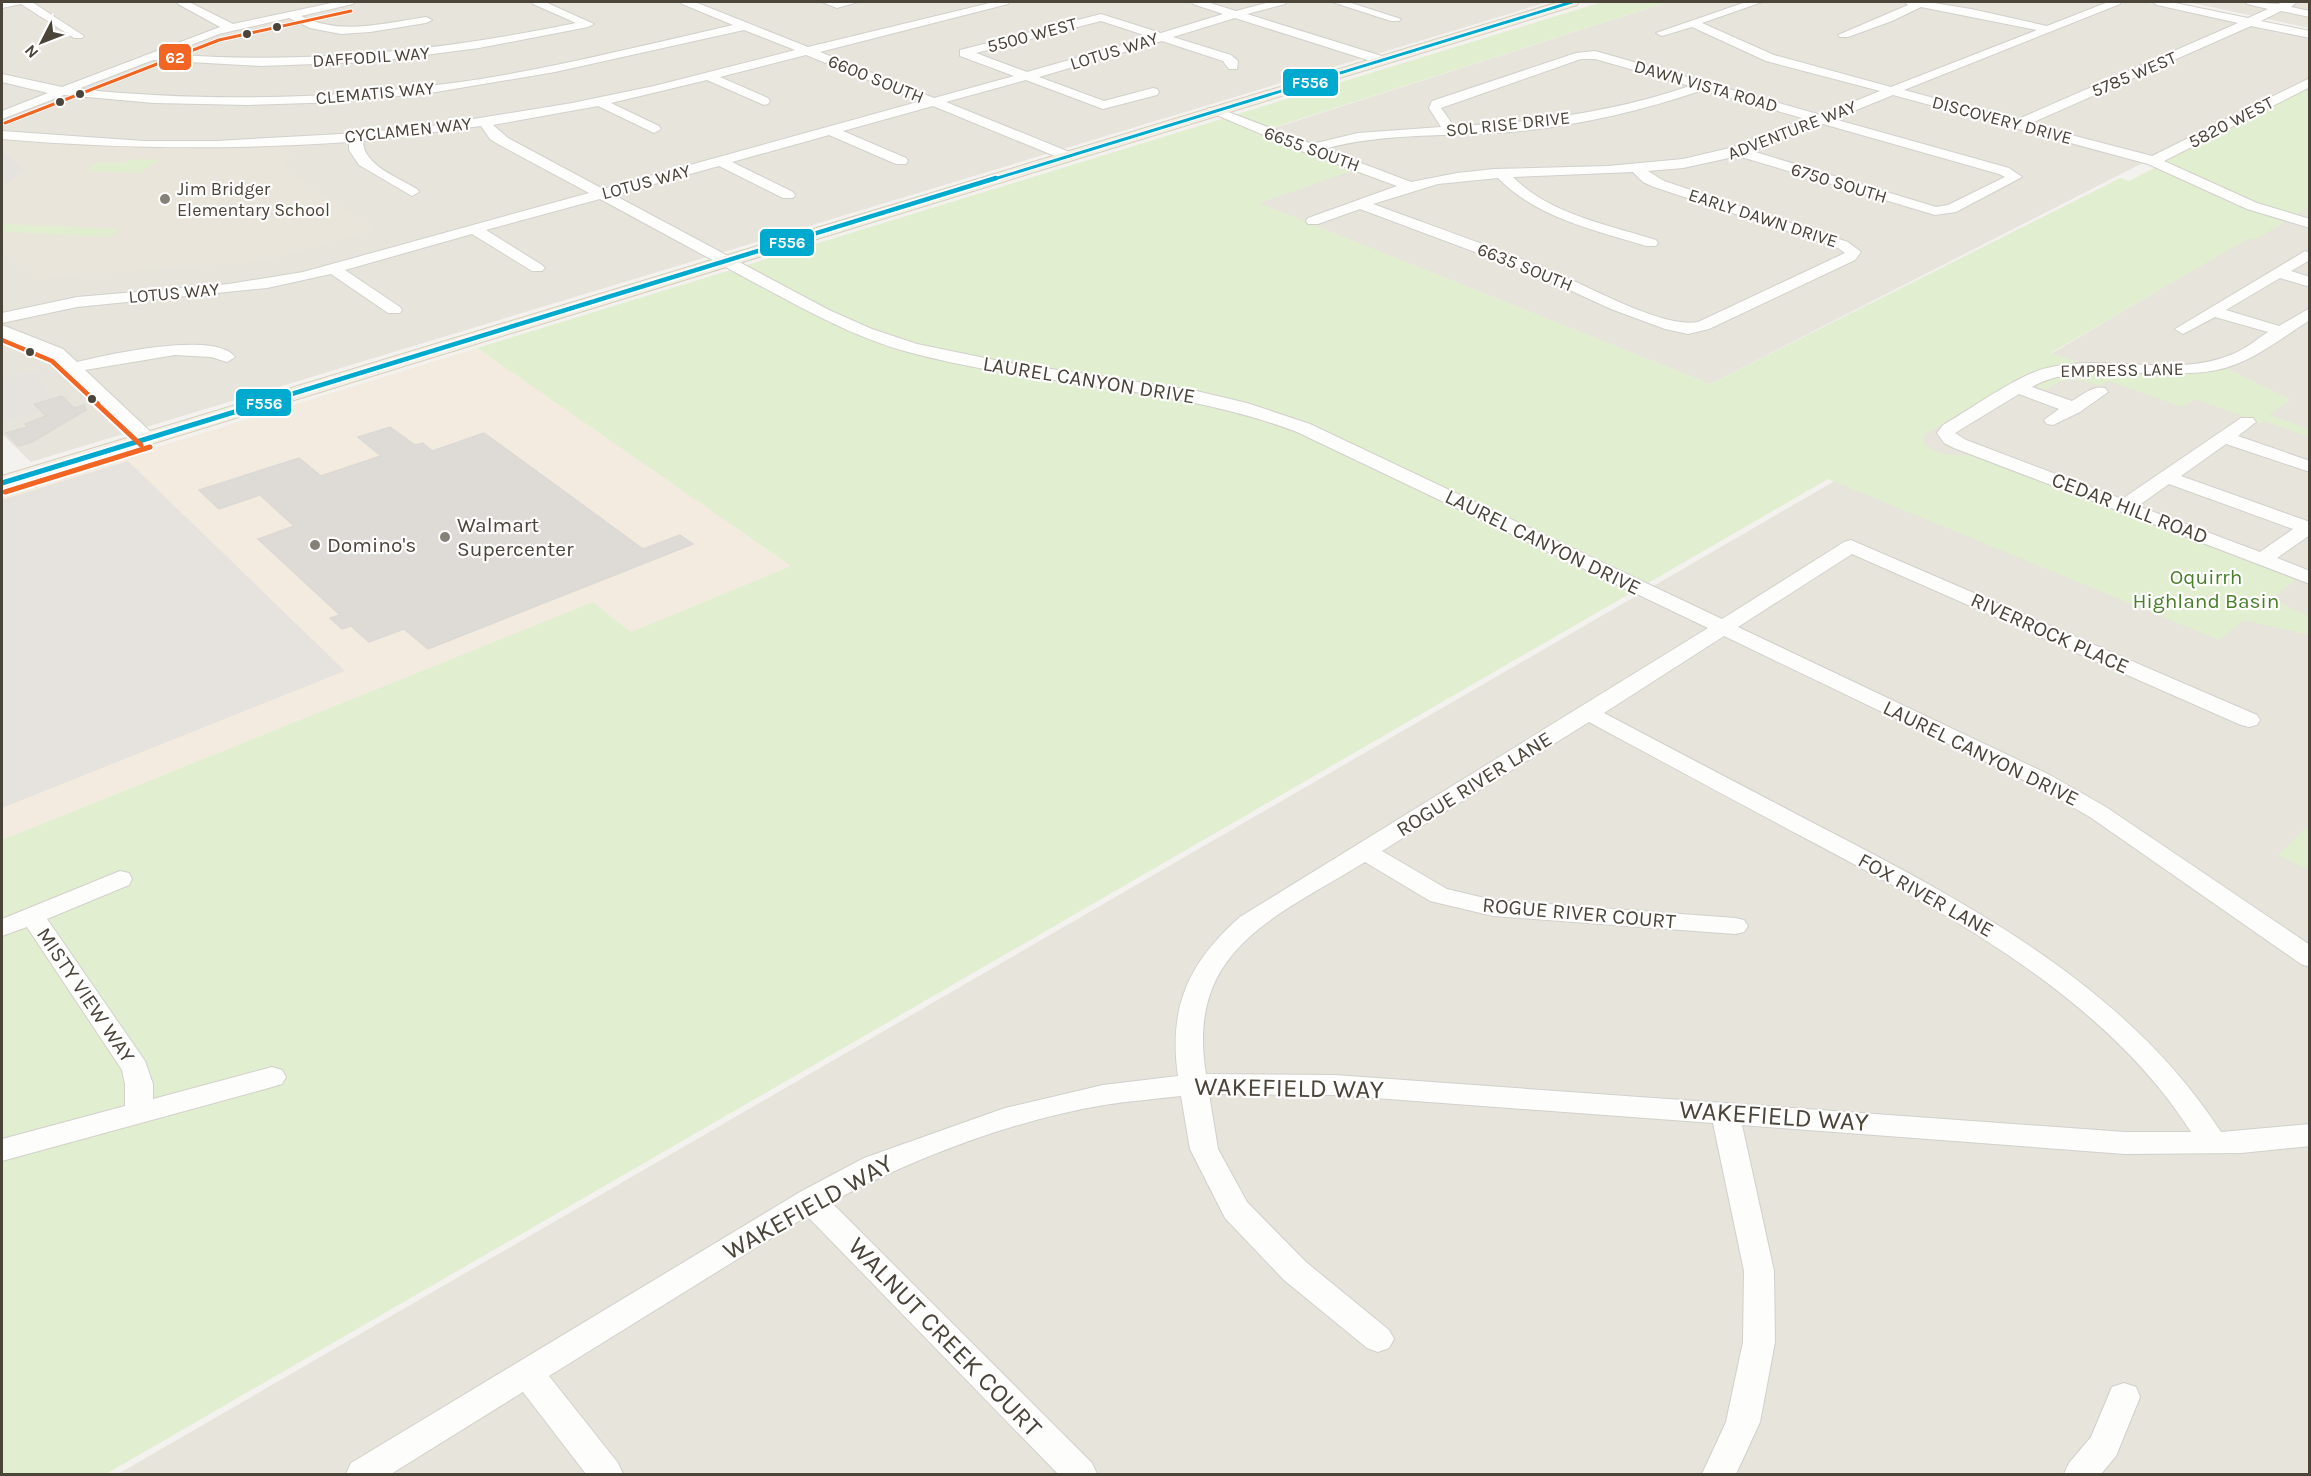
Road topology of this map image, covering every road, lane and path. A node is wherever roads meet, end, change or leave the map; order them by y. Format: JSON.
{"nodes":[{"id":1,"x":18,"y":2,"type":"edge"},
{"id":2,"x":25,"y":2,"type":"edge"},
{"id":3,"x":182,"y":2,"type":"edge"},
{"id":4,"x":349,"y":2,"type":"edge"},
{"id":5,"x":537,"y":2,"type":"edge"},
{"id":6,"x":686,"y":2,"type":"edge"},
{"id":7,"x":852,"y":2,"type":"edge"},
{"id":8,"x":1004,"y":2,"type":"edge"},
{"id":9,"x":1197,"y":2,"type":"edge"},
{"id":10,"x":1281,"y":2,"type":"edge"},
{"id":11,"x":1338,"y":2,"type":"edge"},
{"id":12,"x":1572,"y":2,"type":"edge"},
{"id":13,"x":1756,"y":2,"type":"edge"},
{"id":14,"x":1917,"y":2,"type":"edge"},
{"id":15,"x":2116,"y":2,"type":"edge"},
{"id":16,"x":2157,"y":2,"type":"edge"},
{"id":17,"x":2251,"y":2,"type":"edge"},
{"id":18,"x":2292,"y":2,"type":"edge"},
{"id":19,"x":832,"y":3,"type":"edge"},
{"id":20,"x":2,"y":5,"type":"edge"},
{"id":21,"x":2279,"y":8,"type":"junction"},
{"id":22,"x":289,"y":14,"type":"junction"},
{"id":23,"x":1236,"y":14,"type":"junction"},
{"id":24,"x":2310,"y":14,"type":"edge"},
{"id":25,"x":1395,"y":19,"type":"dead end"},
{"id":26,"x":426,"y":20,"type":"dead end"},
{"id":27,"x":2248,"y":21,"type":"junction"},
{"id":28,"x":1692,"y":23,"type":"junction"},
{"id":29,"x":745,"y":26,"type":"junction"},
{"id":30,"x":230,"y":27,"type":"junction"},
{"id":31,"x":2050,"y":30,"type":"junction"},
{"id":32,"x":1662,"y":33,"type":"dead end"},
{"id":33,"x":1844,"y":35,"type":"dead end"},
{"id":34,"x":2310,"y":35,"type":"edge"},
{"id":35,"x":78,"y":36,"type":"dead end"},
{"id":36,"x":1162,"y":36,"type":"junction"},
{"id":37,"x":808,"y":51,"type":"junction"},
{"id":38,"x":151,"y":56,"type":"junction"},
{"id":39,"x":1381,"y":60,"type":"junction"},
{"id":40,"x":1233,"y":66,"type":"dead end"},
{"id":41,"x":708,"y":76,"type":"junction"},
{"id":42,"x":1023,"y":77,"type":"junction"},
{"id":43,"x":2,"y":78,"type":"edge"},
{"id":44,"x":2310,"y":82,"type":"edge"},
{"id":45,"x":1704,"y":85,"type":"junction"},
{"id":46,"x":63,"y":91,"type":"junction"},
{"id":47,"x":1893,"y":91,"type":"junction"},
{"id":48,"x":1153,"y":92,"type":"dead end"},
{"id":49,"x":764,"y":101,"type":"dead end"},
{"id":50,"x":600,"y":102,"type":"junction"},
{"id":51,"x":934,"y":102,"type":"junction"},
{"id":52,"x":1213,"y":111,"type":"junction"},
{"id":53,"x":2,"y":115,"type":"edge"},
{"id":54,"x":1823,"y":119,"type":"junction"},
{"id":55,"x":484,"y":122,"type":"junction"},
{"id":56,"x":2018,"y":124,"type":"junction"},
{"id":57,"x":654,"y":129,"type":"dead end"},
{"id":58,"x":831,"y":131,"type":"junction"},
{"id":59,"x":1451,"y":131,"type":"junction"},
{"id":60,"x":2,"y":135,"type":"edge"},
{"id":61,"x":356,"y":137,"type":"junction"},
{"id":62,"x":1309,"y":148,"type":"junction"},
{"id":63,"x":1740,"y":152,"type":"junction"},
{"id":64,"x":1067,"y":156,"type":"junction"},
{"id":65,"x":720,"y":161,"type":"junction"},
{"id":66,"x":901,"y":161,"type":"dead end"},
{"id":67,"x":2153,"y":162,"type":"junction"},
{"id":68,"x":1635,"y":167,"type":"junction"},
{"id":69,"x":1502,"y":174,"type":"junction"},
{"id":70,"x":1411,"y":187,"type":"junction"},
{"id":71,"x":412,"y":192,"type":"dead end"},
{"id":72,"x":601,"y":194,"type":"junction"},
{"id":73,"x":788,"y":195,"type":"dead end"},
{"id":74,"x":1361,"y":204,"type":"junction"},
{"id":75,"x":1939,"y":211,"type":"joint"},
{"id":76,"x":1313,"y":221,"type":"dead end"},
{"id":77,"x":2310,"y":224,"type":"edge"},
{"id":78,"x":474,"y":229,"type":"junction"},
{"id":79,"x":1651,"y":243,"type":"dead end"},
{"id":80,"x":2305,"y":256,"type":"dead end"},
{"id":81,"x":724,"y":260,"type":"junction"},
{"id":82,"x":333,"y":268,"type":"junction"},
{"id":83,"x":537,"y":268,"type":"dead end"},
{"id":84,"x":2278,"y":272,"type":"junction"},
{"id":85,"x":2310,"y":282,"type":"edge"},
{"id":86,"x":394,"y":310,"type":"dead end"},
{"id":87,"x":2213,"y":311,"type":"junction"},
{"id":88,"x":2310,"y":313,"type":"edge"},
{"id":89,"x":2,"y":318,"type":"edge"},
{"id":90,"x":1688,"y":329,"type":"joint"},
{"id":91,"x":2183,"y":329,"type":"dead end"},
{"id":92,"x":2,"y":330,"type":"edge"},
{"id":93,"x":2280,"y":331,"type":"junction"},
{"id":94,"x":227,"y":357,"type":"dead end"},
{"id":95,"x":74,"y":368,"type":"junction"},
{"id":96,"x":2018,"y":388,"type":"junction"},
{"id":97,"x":2099,"y":392,"type":"dead end"},
{"id":98,"x":2074,"y":408,"type":"junction"},
{"id":99,"x":2053,"y":420,"type":"dead end"},
{"id":100,"x":2247,"y":422,"type":"dead end"},
{"id":101,"x":147,"y":438,"type":"junction"},
{"id":102,"x":2225,"y":438,"type":"junction"},
{"id":103,"x":1950,"y":440,"type":"joint"},
{"id":104,"x":2310,"y":467,"type":"edge"},
{"id":105,"x":2168,"y":477,"type":"junction"},
{"id":106,"x":2,"y":483,"type":"edge"},
{"id":107,"x":2125,"y":506,"type":"junction"},
{"id":108,"x":2308,"y":529,"type":"edge"},
{"id":109,"x":1851,"y":546,"type":"joint"},
{"id":110,"x":2263,"y":559,"type":"junction"},
{"id":111,"x":2310,"y":578,"type":"edge"},
{"id":112,"x":1723,"y":628,"type":"junction"},
{"id":113,"x":1588,"y":713,"type":"junction"},
{"id":114,"x":2249,"y":720,"type":"dead end"},
{"id":115,"x":1365,"y":852,"type":"junction"},
{"id":116,"x":120,"y":879,"type":"dead end"},
{"id":117,"x":32,"y":916,"type":"junction"},
{"id":118,"x":1735,"y":926,"type":"dead end"},
{"id":119,"x":2,"y":928,"type":"edge"},
{"id":120,"x":2310,"y":958,"type":"edge"},
{"id":121,"x":272,"y":1077,"type":"dead end"},
{"id":122,"x":1193,"y":1084,"type":"junction"},
{"id":123,"x":139,"y":1111,"type":"junction"},
{"id":124,"x":1725,"y":1112,"type":"junction"},
{"id":125,"x":2310,"y":1135,"type":"edge"},
{"id":126,"x":2213,"y":1143,"type":"junction"},
{"id":127,"x":2,"y":1150,"type":"edge"},
{"id":128,"x":810,"y":1200,"type":"junction"},
{"id":129,"x":1378,"y":1339,"type":"dead end"},
{"id":130,"x":529,"y":1375,"type":"junction"},
{"id":131,"x":2124,"y":1397,"type":"dead end"},
{"id":132,"x":363,"y":1474,"type":"edge"},
{"id":133,"x":606,"y":1474,"type":"edge"},
{"id":134,"x":1080,"y":1474,"type":"edge"},
{"id":135,"x":1719,"y":1474,"type":"edge"},
{"id":136,"x":2082,"y":1474,"type":"edge"}],
"edges":[{"from":1,"to":20,"type":"street"},
{"from":2,"to":35,"type":"street"},
{"from":3,"to":30,"type":"street"},
{"from":4,"to":22,"type":"street"},
{"from":5,"to":38,"type":"street","name":"DAFFODIL WAY"},
{"from":6,"to":29,"type":"street","name":"6600 SOUTH"},
{"from":7,"to":19,"type":"street"},
{"from":8,"to":37,"type":"street","name":"CYCLAMEN WAY"},
{"from":9,"to":23,"type":"street"},
{"from":10,"to":23,"type":"street","name":"LOTUS WAY"},
{"from":11,"to":25,"type":"street"},
{"from":12,"to":39,"type":"main road"},
{"from":13,"to":28,"type":"street"},
{"from":14,"to":31,"type":"street"},
{"from":14,"to":33,"type":"street"},
{"from":15,"to":31,"type":"street","name":"ADVENTURE WAY"},
{"from":16,"to":27,"type":"street"},
{"from":17,"to":21,"type":"street"},
{"from":18,"to":21,"type":"street","name":"5785 WEST"},
{"from":21,"to":24,"type":"street"},
{"from":21,"to":27,"type":"street","name":"5785 WEST"},
{"from":22,"to":26,"type":"street"},
{"from":22,"to":30,"type":"street"},
{"from":23,"to":36,"type":"street","name":"LOTUS WAY"},
{"from":23,"to":39,"type":"street"},
{"from":27,"to":34,"type":"street"},
{"from":27,"to":56,"type":"street","name":"5785 WEST"},
{"from":28,"to":32,"type":"street"},
{"from":28,"to":47,"type":"street","name":"DISCOVERY DRIVE"},
{"from":29,"to":37,"type":"street","name":"6600 SOUTH"},
{"from":29,"to":46,"type":"street","name":"CLEMATIS WAY"},
{"from":30,"to":38,"type":"street"},
{"from":31,"to":47,"type":"street","name":"ADVENTURE WAY"},
{"from":36,"to":40,"type":"street"},
{"from":36,"to":42,"type":"street","name":"LOTUS WAY"},
{"from":36,"to":42,"type":"street","name":"5500 WEST"},
{"from":37,"to":41,"type":"street","name":"CYCLAMEN WAY"},
{"from":37,"to":51,"type":"street","name":"6600 SOUTH"},
{"from":38,"to":46,"type":"street"},
{"from":39,"to":52,"type":"main road"},
{"from":41,"to":49,"type":"street"},
{"from":41,"to":50,"type":"street","name":"CYCLAMEN WAY"},
{"from":42,"to":48,"type":"street"},
{"from":42,"to":51,"type":"street","name":"LOTUS WAY"},
{"from":43,"to":46,"type":"street","name":"CLEMATIS WAY"},
{"from":44,"to":67,"type":"street","name":"5820 WEST"},
{"from":45,"to":54,"type":"street","name":"DAWN VISTA ROAD"},
{"from":45,"to":59,"type":"street","name":"SOL RISE DRIVE"},
{"from":45,"to":59,"type":"street","name":"DAWN VISTA ROAD"},
{"from":46,"to":53,"type":"street"},
{"from":47,"to":54,"type":"street","name":"ADVENTURE WAY"},
{"from":47,"to":56,"type":"street","name":"DISCOVERY DRIVE"},
{"from":50,"to":55,"type":"street","name":"CYCLAMEN WAY"},
{"from":50,"to":57,"type":"street"},
{"from":51,"to":58,"type":"street","name":"LOTUS WAY"},
{"from":51,"to":64,"type":"street","name":"6600 SOUTH"},
{"from":52,"to":62,"type":"street","name":"6655 SOUTH"},
{"from":52,"to":64,"type":"main road"},
{"from":54,"to":63,"type":"street","name":"ADVENTURE WAY"},
{"from":54,"to":75,"type":"street","name":"DAWN VISTA ROAD"},
{"from":55,"to":61,"type":"street","name":"CYCLAMEN WAY"},
{"from":55,"to":72,"type":"street","name":"LAUREL CANYON DRIVE"},
{"from":56,"to":67,"type":"street","name":"DISCOVERY DRIVE"},
{"from":58,"to":65,"type":"street","name":"LOTUS WAY"},
{"from":58,"to":66,"type":"street"},
{"from":59,"to":62,"type":"street","name":"SOL RISE DRIVE"},
{"from":60,"to":61,"type":"street","name":"CYCLAMEN WAY"},
{"from":61,"to":71,"type":"street"},
{"from":62,"to":70,"type":"street","name":"6655 SOUTH"},
{"from":63,"to":68,"type":"street","name":"ADVENTURE WAY"},
{"from":63,"to":75,"type":"street","name":"6750 SOUTH"},
{"from":64,"to":81,"type":"main road"},
{"from":65,"to":72,"type":"street","name":"LOTUS WAY"},
{"from":65,"to":73,"type":"street"},
{"from":67,"to":77,"type":"street","name":"DISCOVERY DRIVE"},
{"from":68,"to":69,"type":"street","name":"ADVENTURE WAY"},
{"from":68,"to":90,"type":"street","name":"EARLY DAWN DRIVE"},
{"from":69,"to":70,"type":"street","name":"ADVENTURE WAY"},
{"from":69,"to":79,"type":"street"},
{"from":70,"to":74,"type":"street","name":"ADVENTURE WAY"},
{"from":72,"to":78,"type":"street","name":"LOTUS WAY"},
{"from":72,"to":81,"type":"street","name":"LAUREL CANYON DRIVE"},
{"from":74,"to":76,"type":"street","name":"ADVENTURE WAY"},
{"from":74,"to":90,"type":"street","name":"6635 SOUTH"},
{"from":78,"to":82,"type":"street","name":"LOTUS WAY"},
{"from":78,"to":83,"type":"street"},
{"from":80,"to":84,"type":"street"},
{"from":81,"to":101,"type":"main road"},
{"from":81,"to":112,"type":"street","name":"LAUREL CANYON DRIVE"},
{"from":82,"to":86,"type":"street"},
{"from":82,"to":89,"type":"street","name":"LOTUS WAY"},
{"from":84,"to":85,"type":"street"},
{"from":84,"to":87,"type":"street"},
{"from":87,"to":91,"type":"street"},
{"from":87,"to":93,"type":"street"},
{"from":88,"to":93,"type":"street","name":"EMPRESS LANE"},
{"from":92,"to":95,"type":"street"},
{"from":93,"to":96,"type":"street","name":"EMPRESS LANE"},
{"from":94,"to":95,"type":"street"},
{"from":95,"to":101,"type":"street"},
{"from":96,"to":98,"type":"street"},
{"from":96,"to":103,"type":"street","name":"EMPRESS LANE"},
{"from":97,"to":98,"type":"street"},
{"from":98,"to":99,"type":"street"},
{"from":100,"to":102,"type":"street"},
{"from":101,"to":106,"type":"main road"},
{"from":102,"to":104,"type":"street"},
{"from":102,"to":105,"type":"street"},
{"from":103,"to":107,"type":"street","name":"CEDAR HILL ROAD"},
{"from":105,"to":107,"type":"street"},
{"from":105,"to":108,"type":"street"},
{"from":107,"to":110,"type":"street","name":"CEDAR HILL ROAD"},
{"from":108,"to":110,"type":"street"},
{"from":109,"to":112,"type":"street","name":"ROGUE RIVER LANE"},
{"from":109,"to":114,"type":"street","name":"RIVERROCK PLACE"},
{"from":110,"to":111,"type":"street","name":"CEDAR HILL ROAD"},
{"from":112,"to":113,"type":"street","name":"ROGUE RIVER LANE"},
{"from":112,"to":120,"type":"street","name":"LAUREL CANYON DRIVE"},
{"from":113,"to":115,"type":"street","name":"ROGUE RIVER LANE"},
{"from":113,"to":126,"type":"street","name":"FOX RIVER LANE"},
{"from":115,"to":118,"type":"street","name":"ROGUE RIVER COURT"},
{"from":115,"to":122,"type":"street","name":"ROGUE RIVER LANE"},
{"from":116,"to":117,"type":"street"},
{"from":117,"to":119,"type":"street"},
{"from":117,"to":123,"type":"street","name":"MISTY VIEW WAY"},
{"from":121,"to":123,"type":"street"},
{"from":122,"to":124,"type":"street","name":"WAKEFIELD WAY"},
{"from":122,"to":128,"type":"street","name":"WAKEFIELD WAY"},
{"from":122,"to":129,"type":"street","name":"ROGUE RIVER LANE"},
{"from":123,"to":127,"type":"street"},
{"from":124,"to":126,"type":"street","name":"WAKEFIELD WAY"},
{"from":124,"to":135,"type":"street"},
{"from":125,"to":126,"type":"street","name":"WAKEFIELD WAY"},
{"from":128,"to":130,"type":"street","name":"WAKEFIELD WAY"},
{"from":128,"to":134,"type":"street","name":"WALNUT CREEK COURT"},
{"from":130,"to":132,"type":"street","name":"WAKEFIELD WAY"},
{"from":130,"to":133,"type":"street"},
{"from":131,"to":136,"type":"street"}]}
